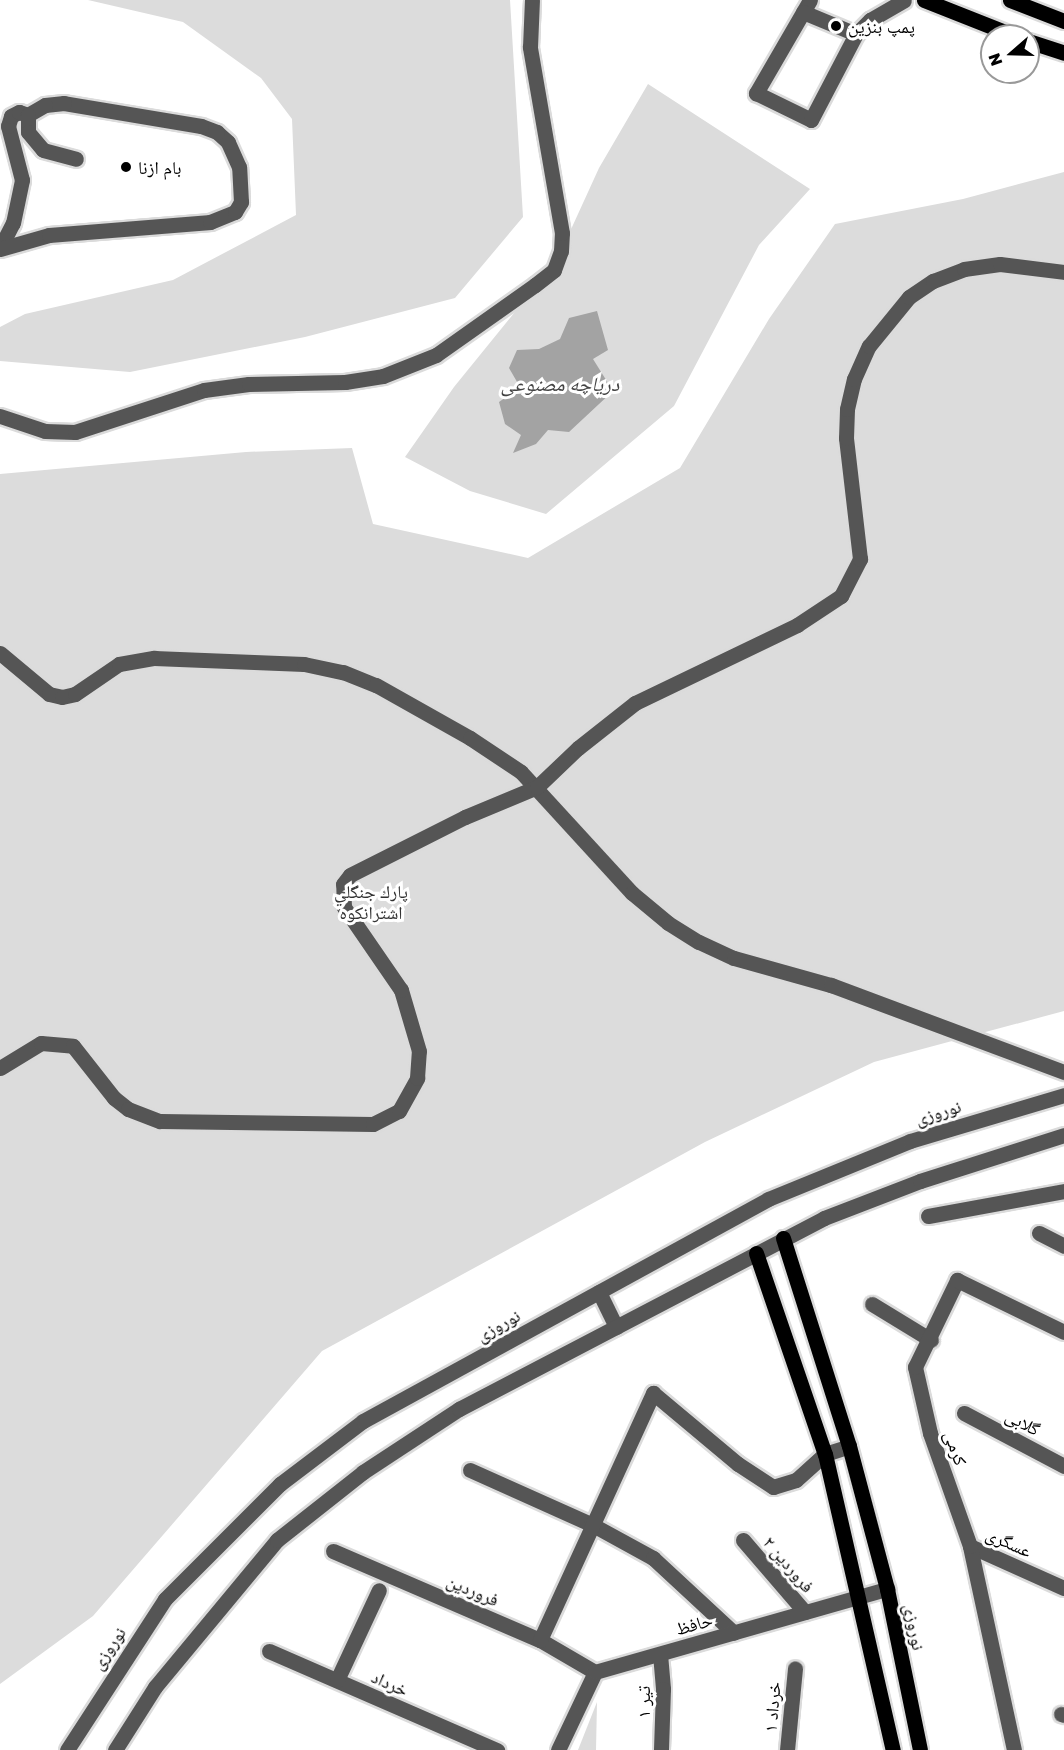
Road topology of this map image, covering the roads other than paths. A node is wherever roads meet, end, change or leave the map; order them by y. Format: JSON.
{"nodes":[{"id":1,"x":532,"y":0,"type":"edge"},
{"id":2,"x":904,"y":0,"type":"edge"},
{"id":3,"x":924,"y":0,"type":"edge"},
{"id":4,"x":1010,"y":0,"type":"edge"},
{"id":5,"x":806,"y":6,"type":"edge"},
{"id":6,"x":1064,"y":21,"type":"edge"},
{"id":7,"x":985,"y":24,"type":"edge"},
{"id":8,"x":856,"y":34,"type":"junction"},
{"id":9,"x":1040,"y":45,"type":"edge"},
{"id":10,"x":1064,"y":53,"type":"edge"},
{"id":11,"x":28,"y":115,"type":"junction"},
{"id":12,"x":76,"y":159,"type":"dead end"},
{"id":13,"x":0,"y":248,"type":"edge"},
{"id":14,"x":1064,"y":272,"type":"edge"},
{"id":15,"x":0,"y":416,"type":"edge"},
{"id":16,"x":0,"y":653,"type":"edge"},
{"id":17,"x":537,"y":787,"type":"junction"},
{"id":18,"x":0,"y":1068,"type":"edge"},
{"id":19,"x":1064,"y":1072,"type":"edge"},
{"id":20,"x":1064,"y":1095,"type":"edge"},
{"id":21,"x":1064,"y":1135,"type":"edge"},
{"id":22,"x":1064,"y":1191,"type":"edge"},
{"id":23,"x":928,"y":1216,"type":"dead end"},
{"id":24,"x":1039,"y":1233,"type":"dead end"},
{"id":25,"x":783,"y":1238,"type":"junction"},
{"id":26,"x":1064,"y":1246,"type":"edge"},
{"id":27,"x":756,"y":1253,"type":"junction"},
{"id":28,"x":599,"y":1292,"type":"junction"},
{"id":29,"x":872,"y":1304,"type":"dead end"},
{"id":30,"x":616,"y":1327,"type":"junction"},
{"id":31,"x":1064,"y":1332,"type":"edge"},
{"id":32,"x":931,"y":1340,"type":"junction"},
{"id":33,"x":964,"y":1413,"type":"dead end"},
{"id":34,"x":849,"y":1446,"type":"junction"},
{"id":35,"x":825,"y":1454,"type":"junction"},
{"id":36,"x":1064,"y":1466,"type":"edge"},
{"id":37,"x":470,"y":1470,"type":"dead end"},
{"id":38,"x":591,"y":1524,"type":"junction"},
{"id":39,"x":743,"y":1540,"type":"dead end"},
{"id":40,"x":970,"y":1546,"type":"junction"},
{"id":41,"x":333,"y":1551,"type":"dead end"},
{"id":42,"x":1064,"y":1588,"type":"edge"},
{"id":43,"x":887,"y":1589,"type":"junction"},
{"id":44,"x":379,"y":1590,"type":"dead end"},
{"id":45,"x":860,"y":1597,"type":"junction"},
{"id":46,"x":805,"y":1612,"type":"junction"},
{"id":47,"x":734,"y":1632,"type":"junction"},
{"id":48,"x":540,"y":1640,"type":"junction"},
{"id":49,"x":269,"y":1651,"type":"dead end"},
{"id":50,"x":660,"y":1654,"type":"junction"},
{"id":51,"x":795,"y":1668,"type":"dead end"},
{"id":52,"x":595,"y":1672,"type":"junction"},
{"id":53,"x":337,"y":1680,"type":"junction"},
{"id":54,"x":67,"y":1750,"type":"edge"},
{"id":55,"x":115,"y":1750,"type":"edge"},
{"id":56,"x":497,"y":1750,"type":"edge"},
{"id":57,"x":558,"y":1750,"type":"edge"},
{"id":58,"x":661,"y":1750,"type":"edge"},
{"id":59,"x":787,"y":1750,"type":"edge"},
{"id":60,"x":893,"y":1750,"type":"edge"},
{"id":61,"x":920,"y":1750,"type":"edge"},
{"id":62,"x":1014,"y":1750,"type":"edge"}],
"edges":[{"from":1,"to":15,"type":"street"},
{"from":2,"to":8,"type":"street"},
{"from":3,"to":7,"type":"main road"},
{"from":4,"to":6,"type":"main road"},
{"from":5,"to":8,"type":"street"},
{"from":5,"to":8,"type":"street"},
{"from":9,"to":10,"type":"main road"},
{"from":11,"to":12,"type":"street"},
{"from":11,"to":13,"type":"street"},
{"from":11,"to":13,"type":"street"},
{"from":14,"to":17,"type":"street"},
{"from":16,"to":17,"type":"street"},
{"from":17,"to":18,"type":"street"},
{"from":17,"to":19,"type":"street"},
{"from":20,"to":28,"type":"street","name":"نوروزی"},
{"from":21,"to":25,"type":"street"},
{"from":22,"to":23,"type":"street"},
{"from":24,"to":26,"type":"street"},
{"from":25,"to":27,"type":"street"},
{"from":25,"to":34,"type":"main road","name":"نوروزی"},
{"from":27,"to":30,"type":"street"},
{"from":27,"to":35,"type":"main road"},
{"from":28,"to":30,"type":"street"},
{"from":28,"to":54,"type":"street","name":"نوروزی"},
{"from":29,"to":32,"type":"street"},
{"from":30,"to":55,"type":"street"},
{"from":31,"to":32,"type":"street","name":"کرمی"},
{"from":32,"to":40,"type":"street","name":"کرمی"},
{"from":33,"to":36,"type":"street","name":"گلابی"},
{"from":34,"to":35,"type":"street"},
{"from":34,"to":43,"type":"main road","name":"نوروزی"},
{"from":35,"to":38,"type":"street"},
{"from":35,"to":45,"type":"main road"},
{"from":37,"to":38,"type":"street"},
{"from":38,"to":47,"type":"street"},
{"from":38,"to":48,"type":"street"},
{"from":39,"to":46,"type":"street","name":"فروردین ۲"},
{"from":40,"to":42,"type":"street","name":"عسگری"},
{"from":40,"to":62,"type":"street","name":"کرمی"},
{"from":41,"to":48,"type":"street","name":"فروردین"},
{"from":43,"to":45,"type":"street","name":"حافظ"},
{"from":43,"to":61,"type":"main road","name":"نوروزی"},
{"from":44,"to":53,"type":"street"},
{"from":45,"to":46,"type":"street","name":"حافظ"},
{"from":45,"to":60,"type":"main road"},
{"from":46,"to":47,"type":"street","name":"حافظ"},
{"from":47,"to":50,"type":"street","name":"حافظ"},
{"from":48,"to":52,"type":"street","name":"فروردین"},
{"from":49,"to":53,"type":"street","name":"خرداد"},
{"from":50,"to":52,"type":"street","name":"حافظ"},
{"from":50,"to":58,"type":"street","name":"تیر ۱"},
{"from":51,"to":59,"type":"street","name":"خرداد ۱"},
{"from":52,"to":57,"type":"street"},
{"from":53,"to":56,"type":"street","name":"خرداد"}]}
